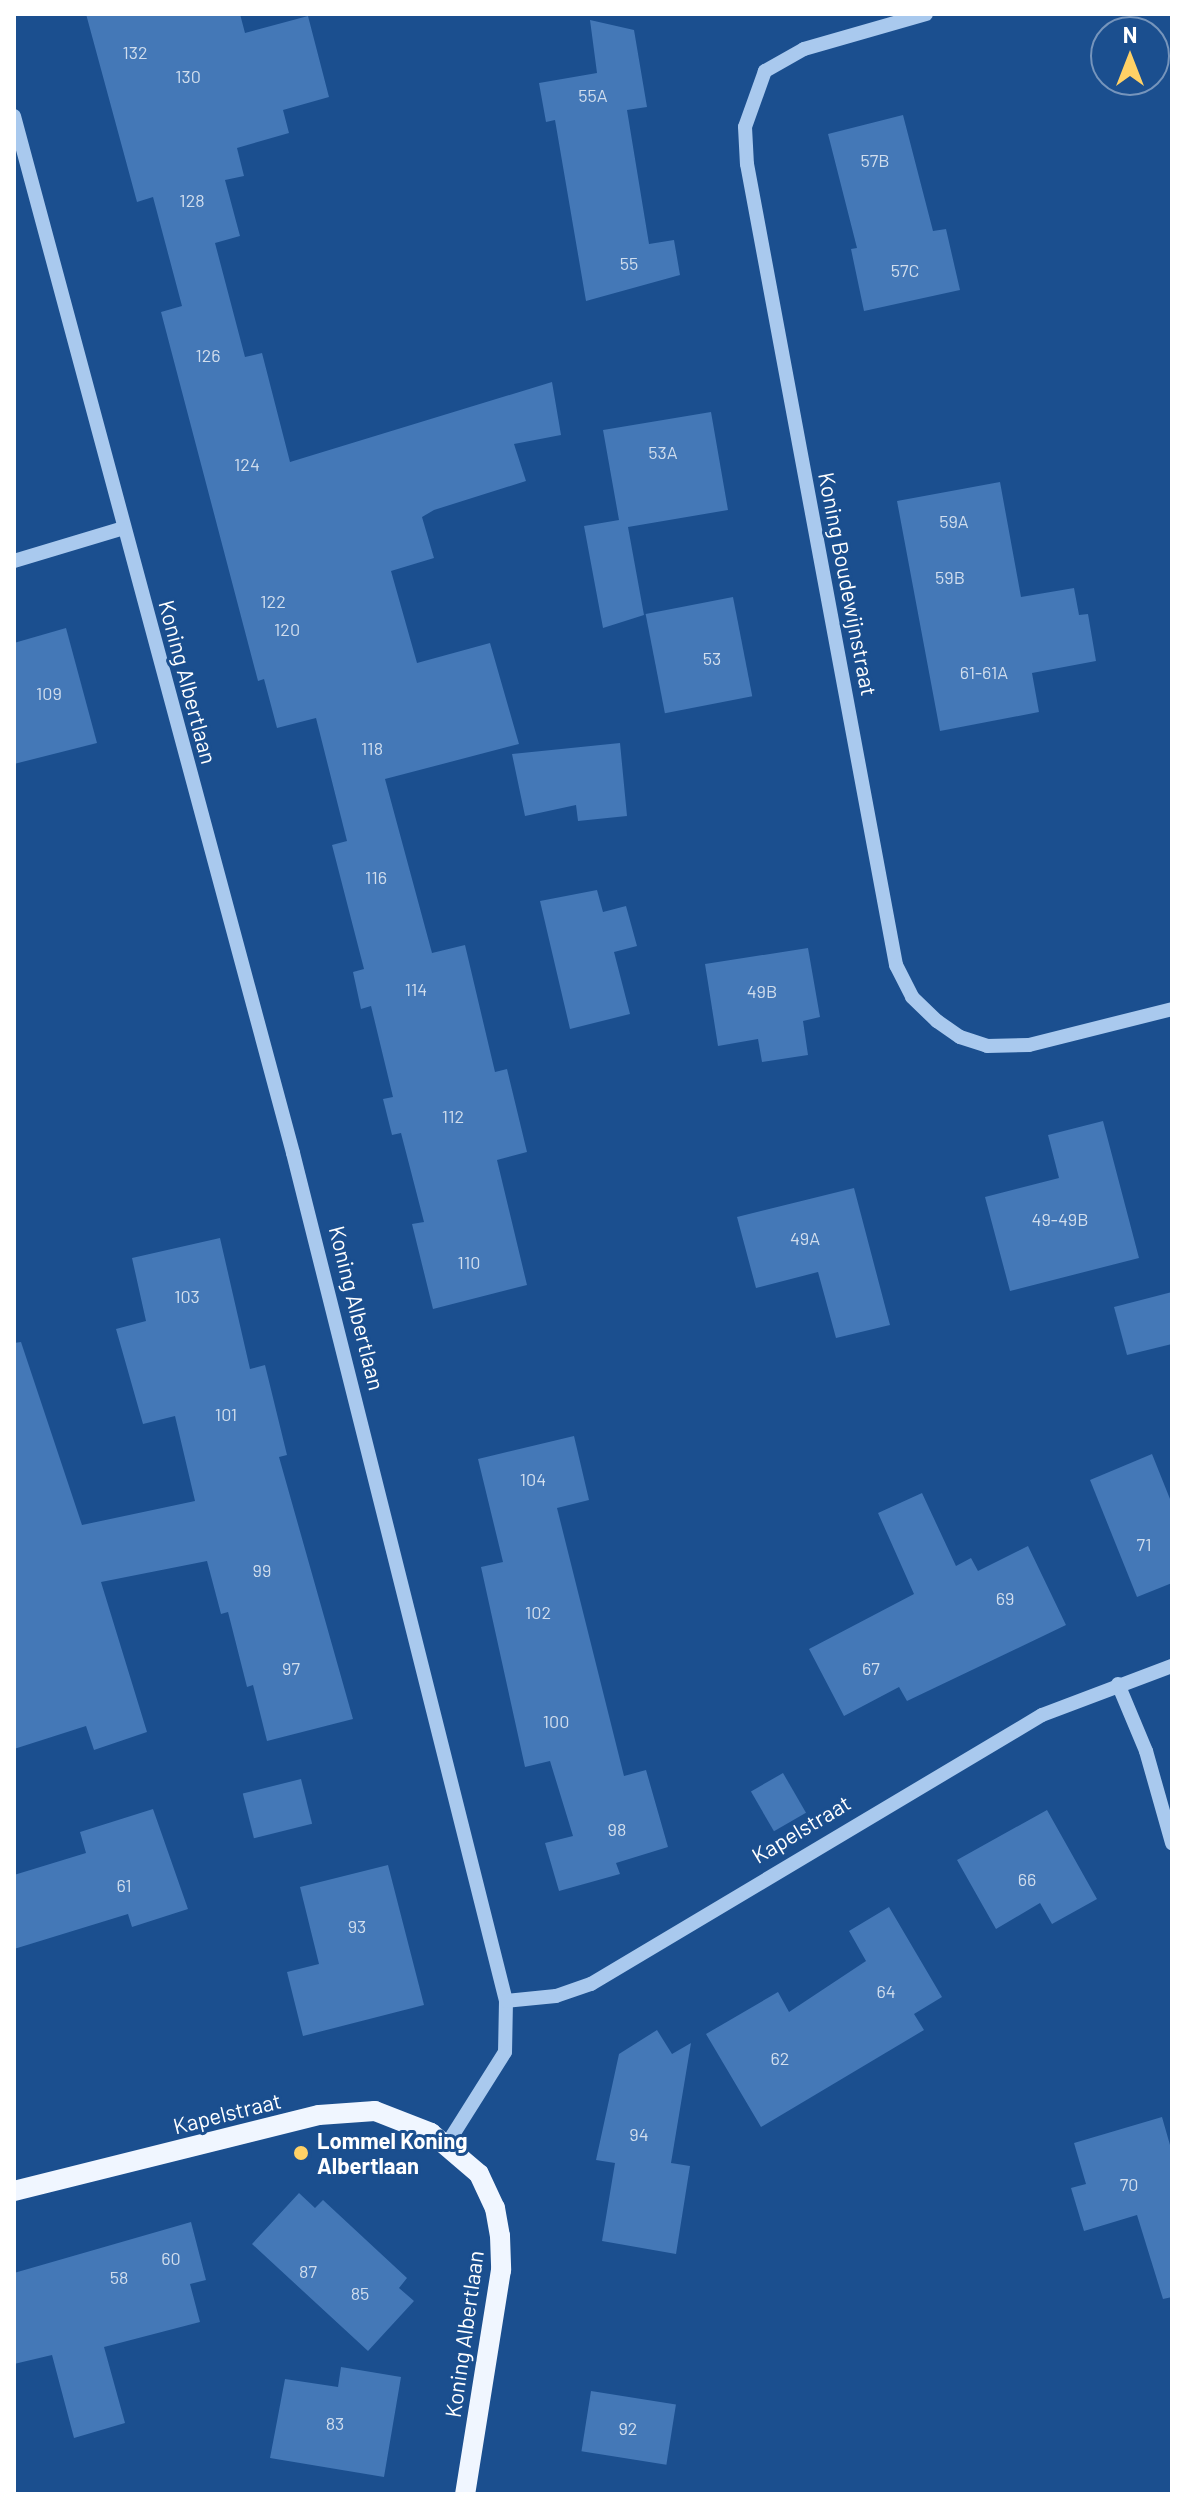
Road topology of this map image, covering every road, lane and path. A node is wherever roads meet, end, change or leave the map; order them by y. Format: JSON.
{"nodes":[{"id":1,"x":926,"y":14,"type":"edge"},
{"id":2,"x":14,"y":116,"type":"edge"},
{"id":3,"x":121,"y":529,"type":"junction"},
{"id":4,"x":14,"y":561,"type":"edge"},
{"id":5,"x":1172,"y":1009,"type":"edge"},
{"id":6,"x":1172,"y":1666,"type":"edge"},
{"id":7,"x":1118,"y":1684,"type":"junction"},
{"id":8,"x":1172,"y":1843,"type":"edge"},
{"id":9,"x":506,"y":2001,"type":"junction"},
{"id":10,"x":447,"y":2144,"type":"junction"},
{"id":11,"x":14,"y":2191,"type":"edge"},
{"id":12,"x":465,"y":2494,"type":"edge"}],
"edges":[{"from":1,"to":5,"type":"street","name":"Koning Boudewijnstraat"},
{"from":2,"to":3,"type":"street","name":"Koning Albertlaan"},
{"from":3,"to":4,"type":"street"},
{"from":3,"to":9,"type":"street","name":"Koning Albertlaan"},
{"from":6,"to":7,"type":"street","name":"Kapelstraat"},
{"from":7,"to":8,"type":"street"},
{"from":7,"to":9,"type":"street","name":"Kapelstraat"},
{"from":9,"to":10,"type":"street","name":"Koning Albertlaan"},
{"from":10,"to":11,"type":"main road","name":"Kapelstraat"},
{"from":10,"to":12,"type":"main road","name":"Koning Albertlaan"}]}
